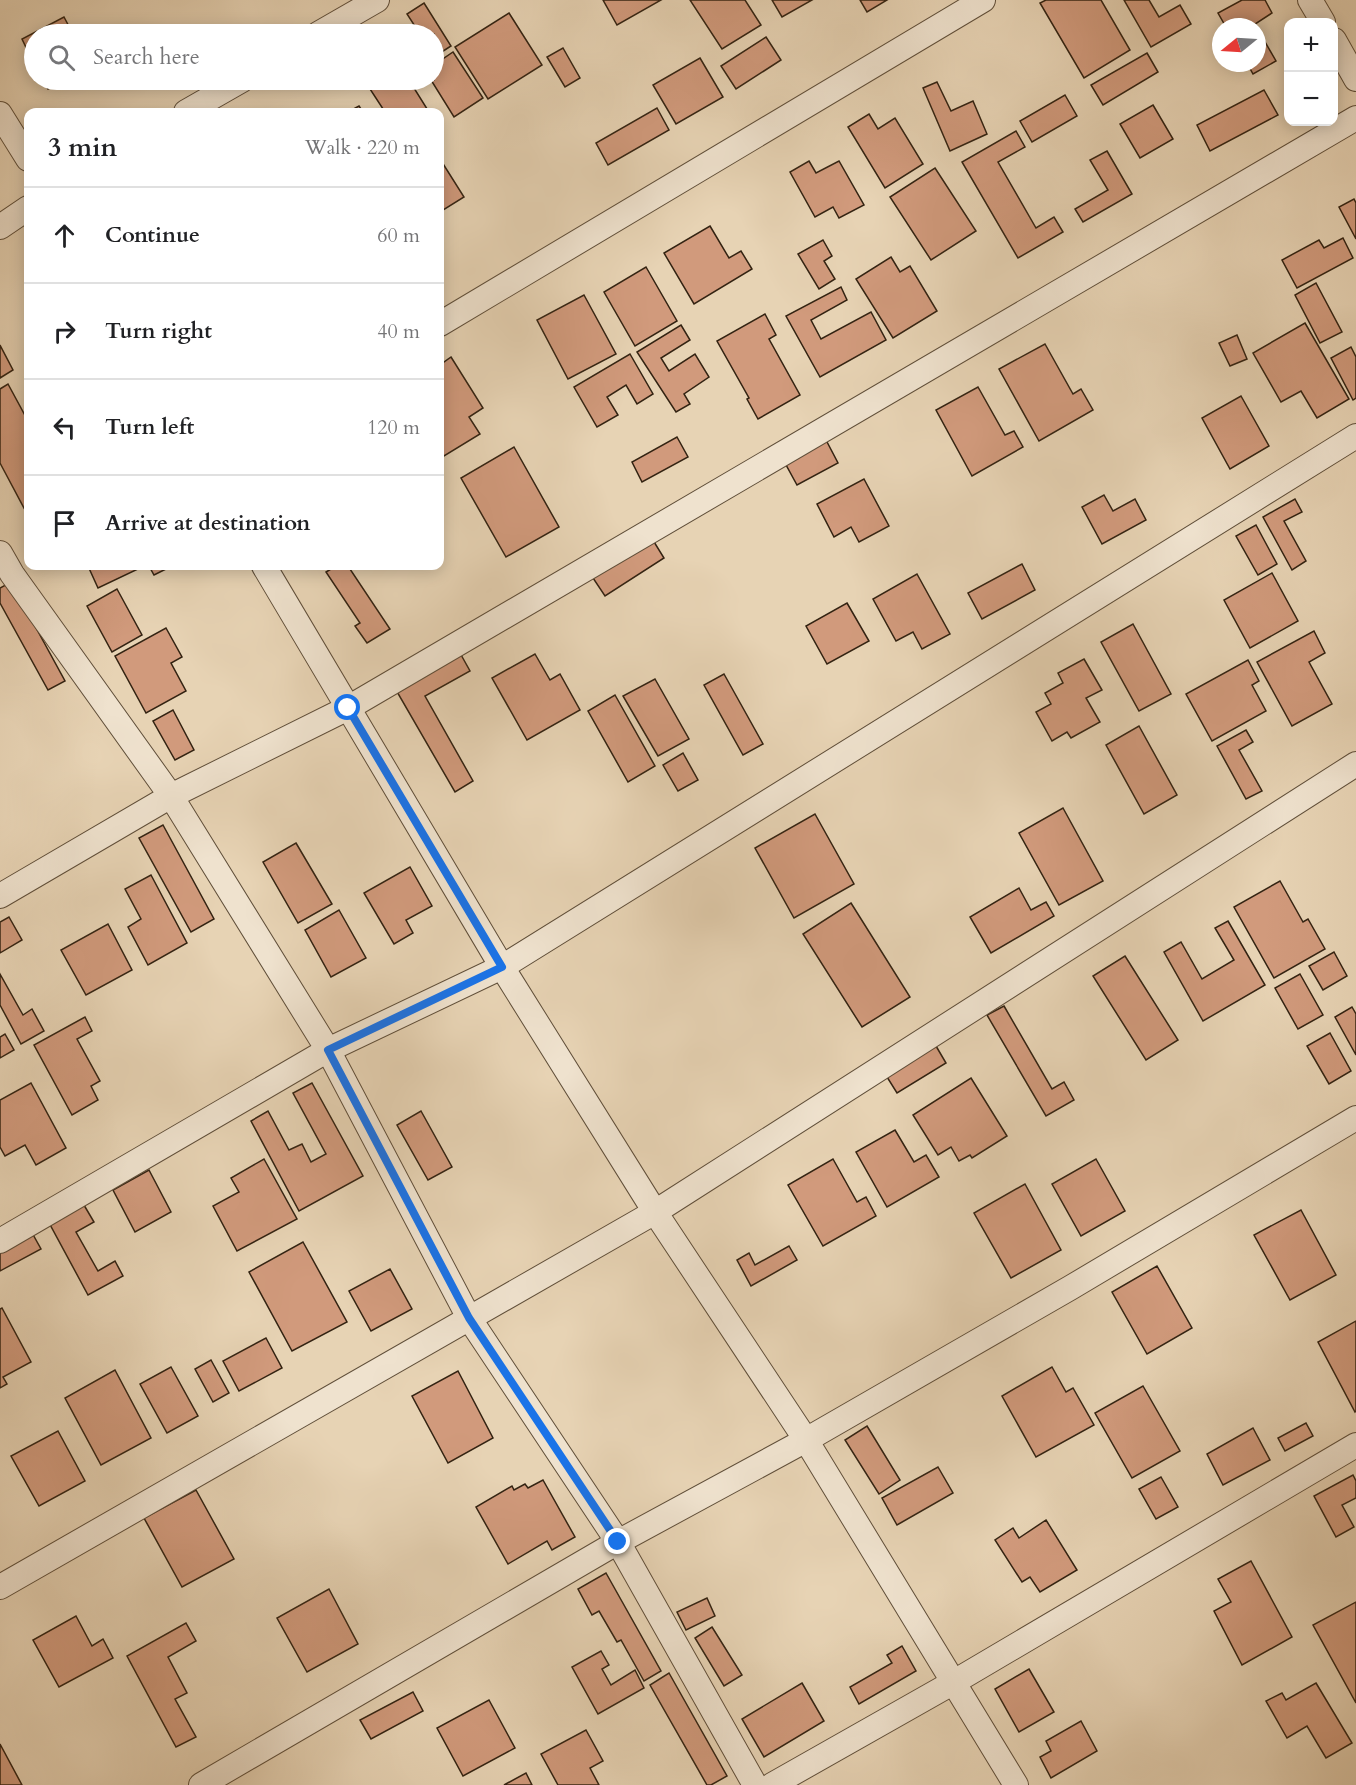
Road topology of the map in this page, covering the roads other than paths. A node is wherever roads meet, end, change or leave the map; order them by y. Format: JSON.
{"nodes":[{"id":1,"x":377,"y":0,"type":"edge"},
{"id":2,"x":983,"y":0,"type":"edge"},
{"id":3,"x":1310,"y":0,"type":"edge"},
{"id":4,"x":1321,"y":18,"type":"edge"},
{"id":5,"x":335,"y":24,"type":"edge"},
{"id":6,"x":1338,"y":47,"type":"edge"},
{"id":7,"x":1356,"y":79,"type":"edge"},
{"id":8,"x":224,"y":90,"type":"edge"},
{"id":9,"x":193,"y":108,"type":"edge"},
{"id":10,"x":0,"y":114,"type":"edge"},
{"id":11,"x":1356,"y":118,"type":"edge"},
{"id":12,"x":24,"y":153,"type":"edge"},
{"id":13,"x":24,"y":211,"type":"edge"},
{"id":14,"x":0,"y":227,"type":"edge"},
{"id":15,"x":444,"y":322,"type":"edge"},
{"id":16,"x":1356,"y":436,"type":"edge"},
{"id":17,"x":10,"y":568,"type":"edge"},
{"id":18,"x":266,"y":570,"type":"edge"},
{"id":19,"x":348,"y":708,"type":"junction"},
{"id":20,"x":1356,"y":764,"type":"edge"},
{"id":21,"x":171,"y":796,"type":"junction"},
{"id":22,"x":0,"y":896,"type":"edge"},
{"id":23,"x":502,"y":967,"type":"junction"},
{"id":24,"x":328,"y":1050,"type":"junction"},
{"id":25,"x":1356,"y":1118,"type":"edge"},
{"id":26,"x":655,"y":1212,"type":"junction"},
{"id":27,"x":0,"y":1241,"type":"edge"},
{"id":28,"x":469,"y":1318,"type":"junction"},
{"id":29,"x":806,"y":1440,"type":"junction"},
{"id":30,"x":1356,"y":1445,"type":"edge"},
{"id":31,"x":618,"y":1542,"type":"junction"},
{"id":32,"x":0,"y":1587,"type":"edge"},
{"id":33,"x":954,"y":1682,"type":"junction"},
{"id":34,"x":201,"y":1785,"type":"edge"},
{"id":35,"x":755,"y":1785,"type":"edge"},
{"id":36,"x":772,"y":1785,"type":"edge"},
{"id":37,"x":1016,"y":1785,"type":"edge"}],
"edges":[{"from":1,"to":5,"type":"street"},
{"from":2,"to":15,"type":"street"},
{"from":3,"to":4,"type":"street"},
{"from":6,"to":7,"type":"street"},
{"from":8,"to":9,"type":"street"},
{"from":10,"to":12,"type":"street"},
{"from":11,"to":19,"type":"street"},
{"from":13,"to":14,"type":"street"},
{"from":16,"to":23,"type":"street"},
{"from":17,"to":21,"type":"street"},
{"from":18,"to":19,"type":"street"},
{"from":19,"to":21,"type":"street"},
{"from":19,"to":23,"type":"street"},
{"from":20,"to":26,"type":"street"},
{"from":21,"to":22,"type":"street"},
{"from":21,"to":24,"type":"street"},
{"from":23,"to":24,"type":"street"},
{"from":23,"to":26,"type":"street"},
{"from":24,"to":27,"type":"street"},
{"from":24,"to":28,"type":"street"},
{"from":25,"to":29,"type":"street"},
{"from":26,"to":28,"type":"street"},
{"from":26,"to":29,"type":"street"},
{"from":28,"to":31,"type":"street"},
{"from":28,"to":32,"type":"street"},
{"from":29,"to":31,"type":"street"},
{"from":29,"to":33,"type":"street"},
{"from":30,"to":33,"type":"street"},
{"from":31,"to":34,"type":"street"},
{"from":31,"to":35,"type":"street"},
{"from":33,"to":36,"type":"street"},
{"from":33,"to":37,"type":"street"}]}
